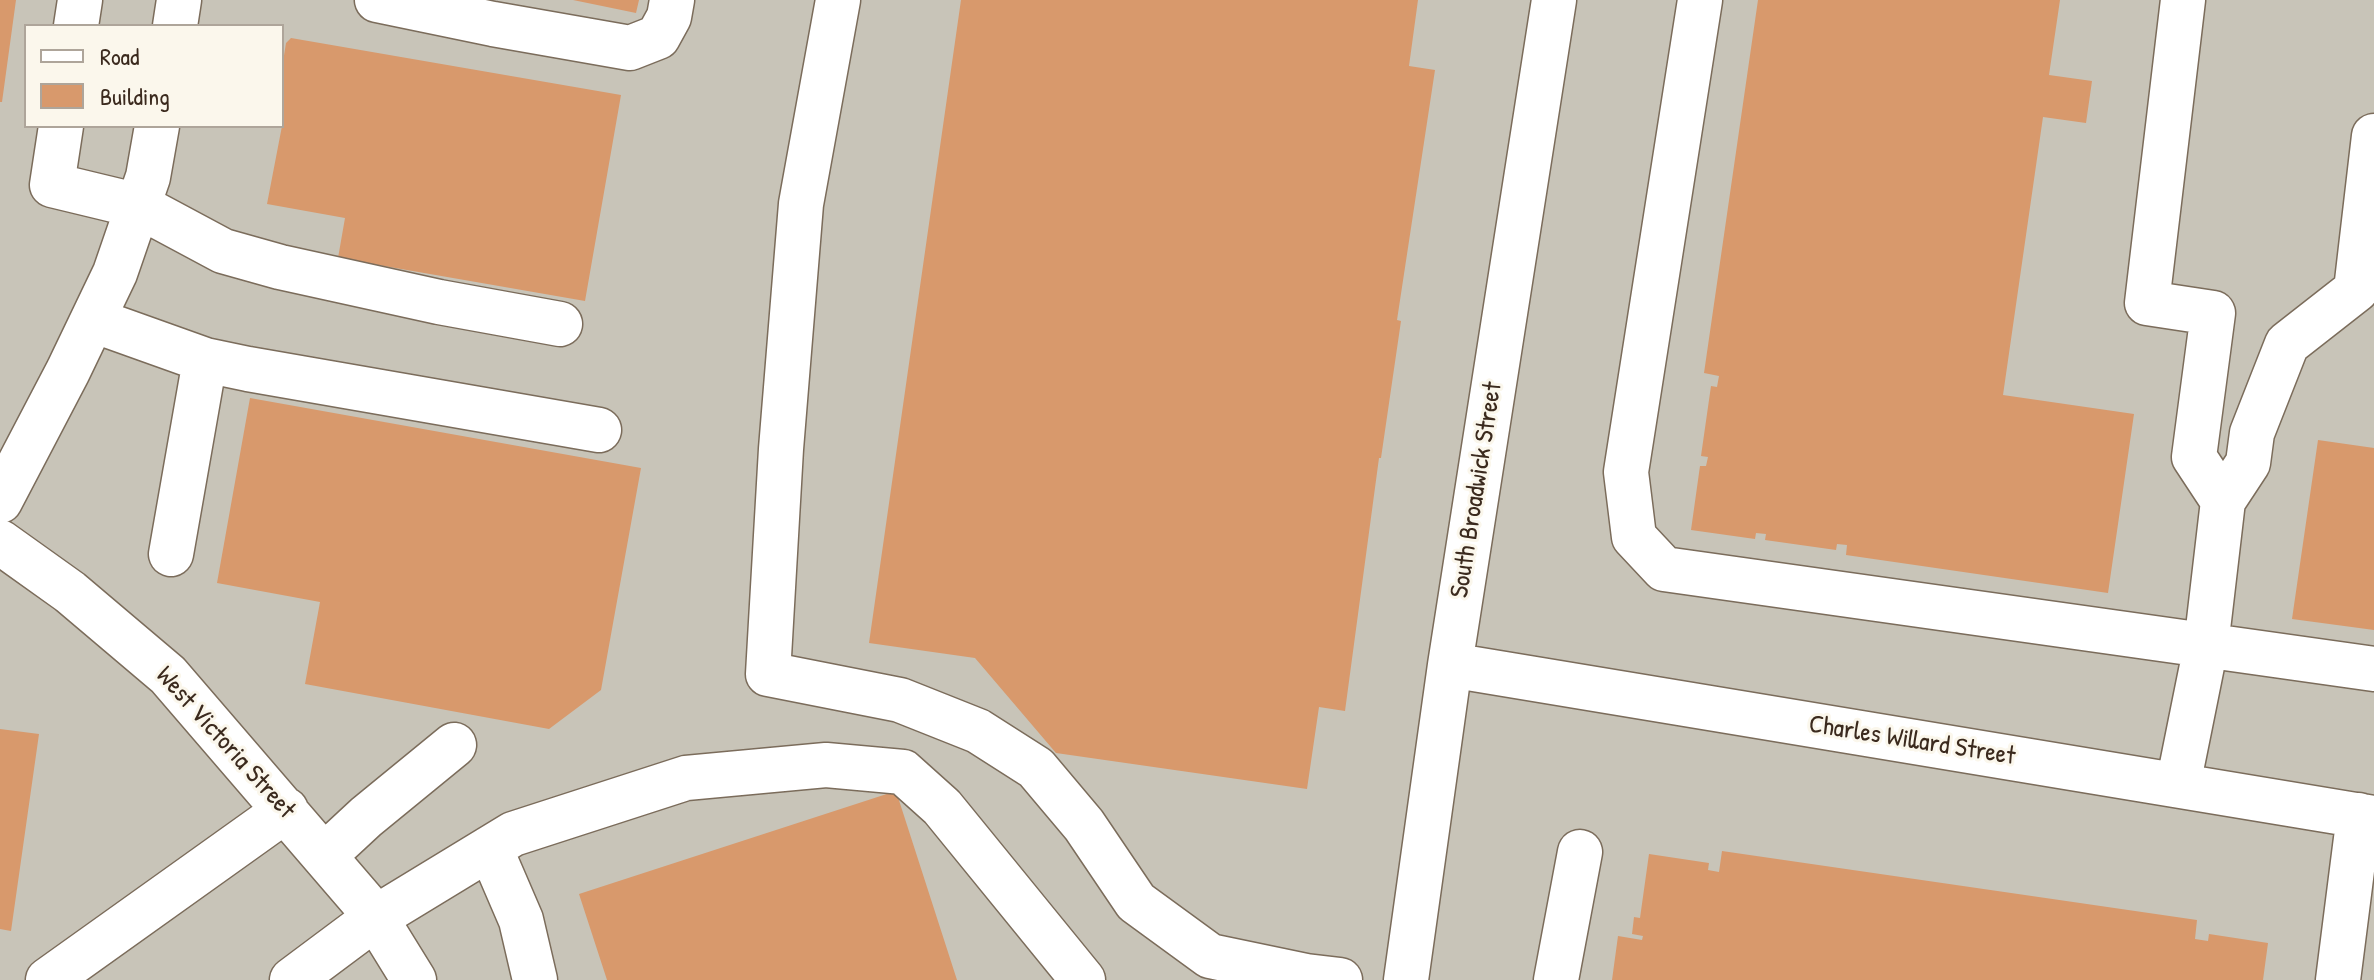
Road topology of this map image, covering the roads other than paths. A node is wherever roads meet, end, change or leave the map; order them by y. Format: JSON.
{"nodes":[{"id":1,"x":80,"y":0,"type":"edge"},
{"id":2,"x":179,"y":0,"type":"edge"},
{"id":3,"x":377,"y":0,"type":"edge"},
{"id":4,"x":672,"y":0,"type":"edge"},
{"id":5,"x":838,"y":0,"type":"edge"},
{"id":6,"x":1554,"y":0,"type":"edge"},
{"id":7,"x":1700,"y":0,"type":"edge"},
{"id":8,"x":2183,"y":0,"type":"edge"},
{"id":9,"x":76,"y":24,"type":"edge"},
{"id":10,"x":175,"y":24,"type":"edge"},
{"id":11,"x":61,"y":128,"type":"edge"},
{"id":12,"x":157,"y":128,"type":"edge"},
{"id":13,"x":2374,"y":136,"type":"edge"},
{"id":14,"x":139,"y":206,"type":"junction"},
{"id":15,"x":93,"y":320,"type":"junction"},
{"id":16,"x":560,"y":324,"type":"dead end"},
{"id":17,"x":205,"y":360,"type":"junction"},
{"id":18,"x":599,"y":430,"type":"dead end"},
{"id":19,"x":0,"y":501,"type":"edge"},
{"id":20,"x":2223,"y":501,"type":"junction"},
{"id":21,"x":0,"y":542,"type":"edge"},
{"id":22,"x":171,"y":554,"type":"dead end"},
{"id":23,"x":2206,"y":646,"type":"junction"},
{"id":24,"x":1450,"y":665,"type":"junction"},
{"id":25,"x":2374,"y":669,"type":"edge"},
{"id":26,"x":454,"y":745,"type":"dead end"},
{"id":27,"x":2178,"y":785,"type":"junction"},
{"id":28,"x":286,"y":810,"type":"junction"},
{"id":29,"x":2366,"y":817,"type":"edge"},
{"id":30,"x":490,"y":848,"type":"junction"},
{"id":31,"x":1580,"y":852,"type":"dead end"},
{"id":32,"x":324,"y":856,"type":"junction"},
{"id":33,"x":375,"y":918,"type":"junction"},
{"id":34,"x":48,"y":980,"type":"edge"},
{"id":35,"x":292,"y":980,"type":"edge"},
{"id":36,"x":414,"y":980,"type":"edge"},
{"id":37,"x":535,"y":980,"type":"edge"},
{"id":38,"x":1083,"y":980,"type":"edge"},
{"id":39,"x":1340,"y":980,"type":"edge"},
{"id":40,"x":1406,"y":980,"type":"edge"},
{"id":41,"x":1556,"y":980,"type":"edge"},
{"id":42,"x":2338,"y":980,"type":"edge"}],
"edges":[{"from":1,"to":9,"type":"street"},
{"from":2,"to":10,"type":"street"},
{"from":3,"to":4,"type":"street"},
{"from":5,"to":39,"type":"street"},
{"from":6,"to":24,"type":"street","name":"South Broadwick Street"},
{"from":7,"to":23,"type":"street"},
{"from":8,"to":20,"type":"street"},
{"from":11,"to":14,"type":"street"},
{"from":12,"to":14,"type":"street"},
{"from":13,"to":20,"type":"street"},
{"from":14,"to":15,"type":"street"},
{"from":14,"to":16,"type":"street"},
{"from":15,"to":17,"type":"street"},
{"from":15,"to":19,"type":"street"},
{"from":17,"to":18,"type":"street"},
{"from":17,"to":22,"type":"street"},
{"from":20,"to":23,"type":"street"},
{"from":21,"to":28,"type":"street","name":"West Victoria Street"},
{"from":23,"to":25,"type":"street"},
{"from":23,"to":27,"type":"street"},
{"from":24,"to":27,"type":"street","name":"Charles Willard Street"},
{"from":24,"to":40,"type":"street","name":"South Broadwick Street"},
{"from":26,"to":32,"type":"street"},
{"from":27,"to":29,"type":"street","name":"Charles Willard Street"},
{"from":28,"to":32,"type":"street","name":"West Victoria Street"},
{"from":28,"to":34,"type":"street"},
{"from":29,"to":42,"type":"street"},
{"from":30,"to":33,"type":"street"},
{"from":30,"to":37,"type":"street"},
{"from":30,"to":38,"type":"street"},
{"from":31,"to":41,"type":"street"},
{"from":32,"to":33,"type":"street","name":"West Victoria Street"},
{"from":33,"to":35,"type":"street"},
{"from":33,"to":36,"type":"street","name":"West Victoria Street"}]}
